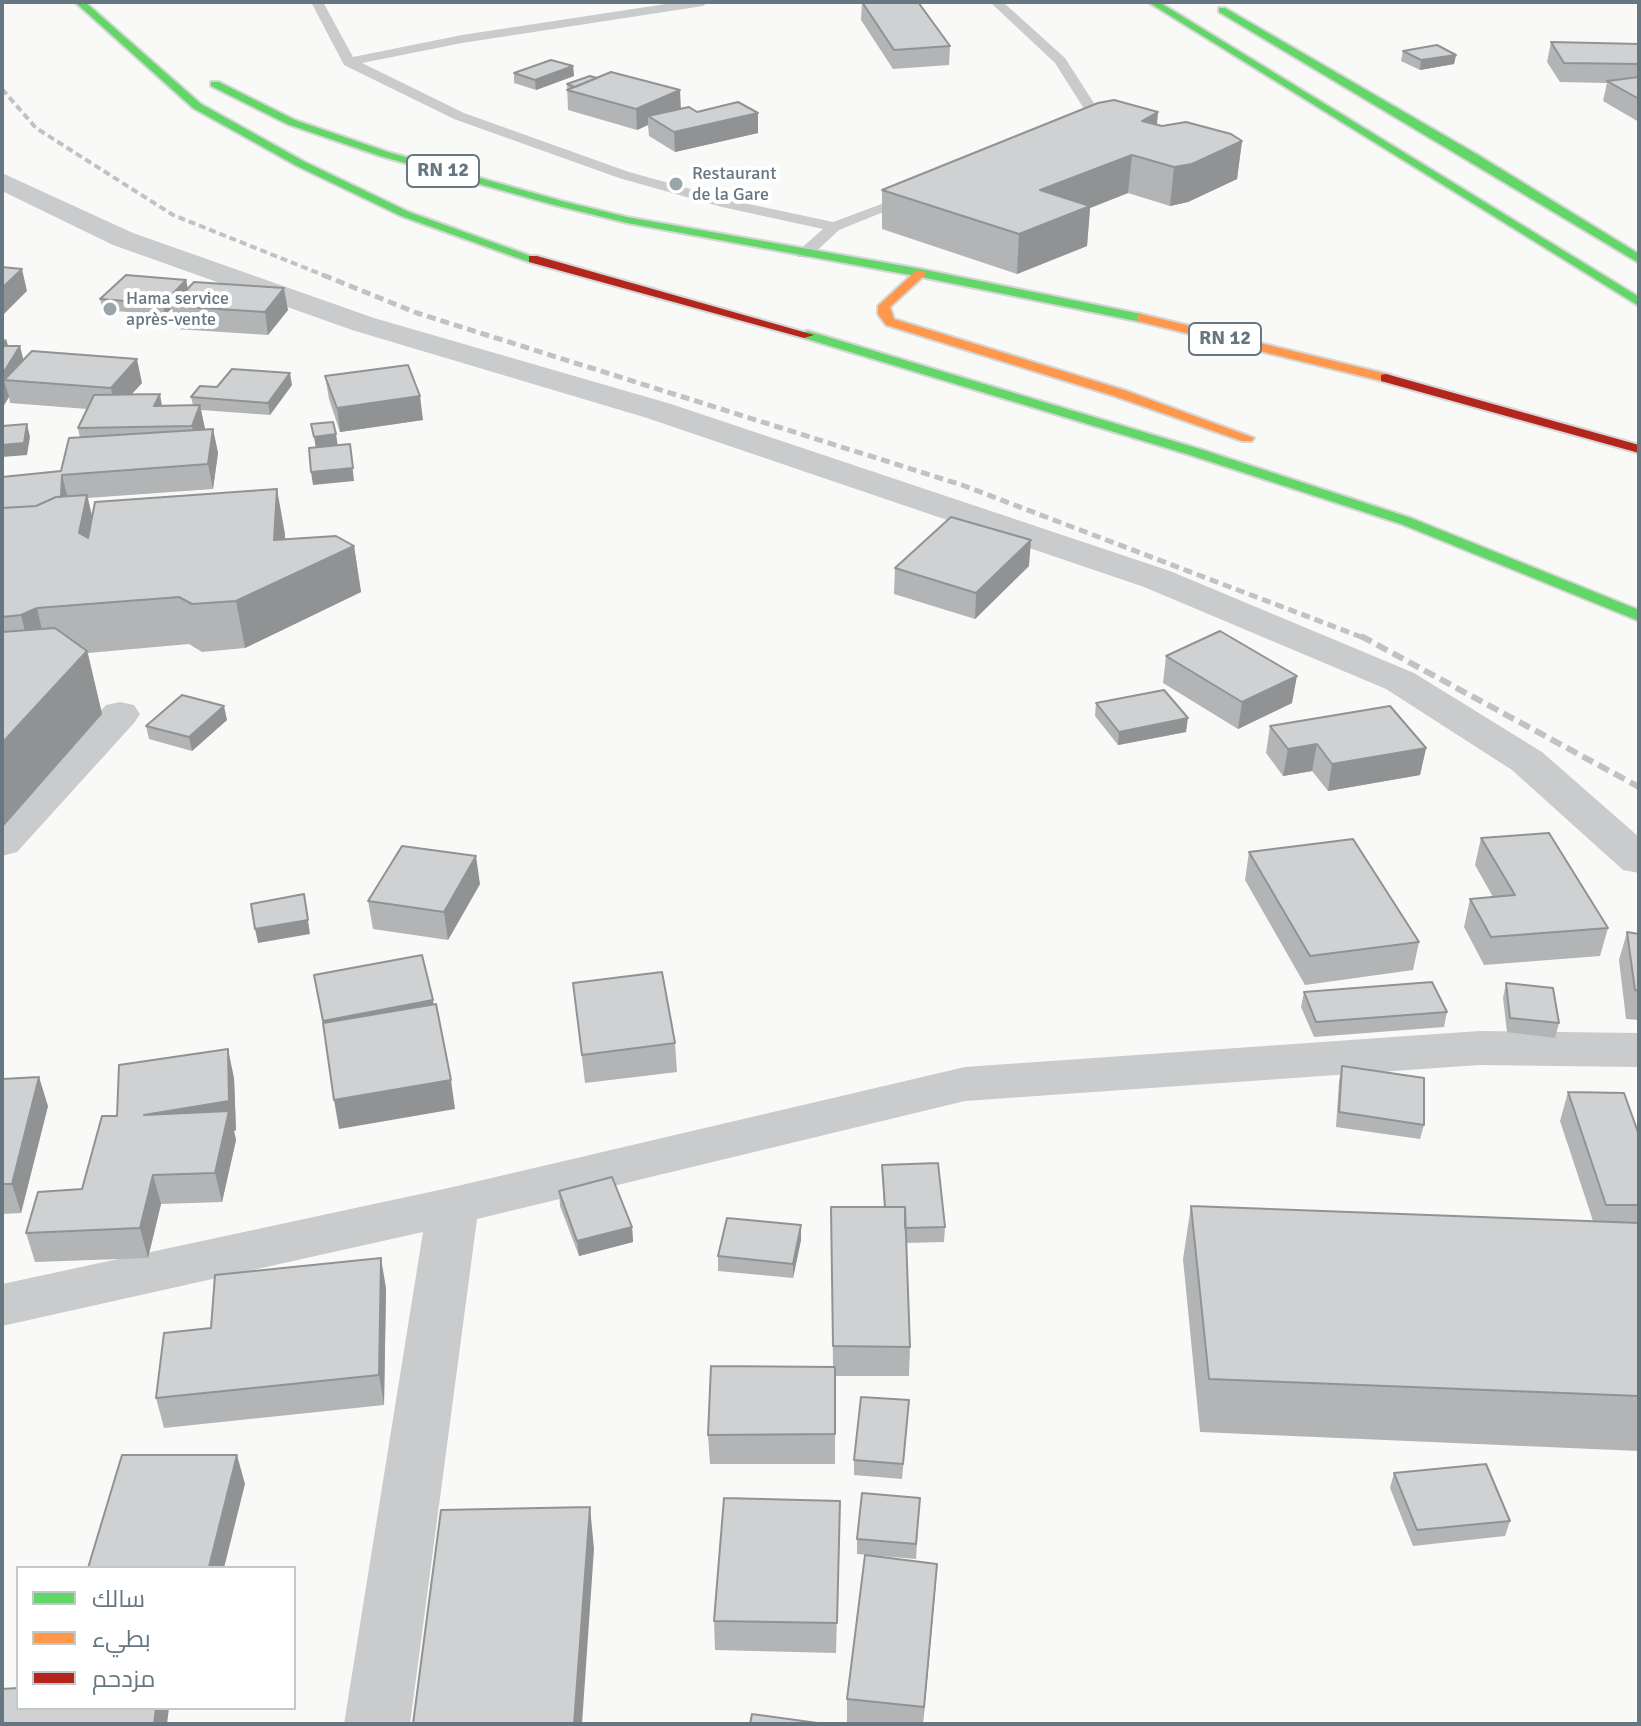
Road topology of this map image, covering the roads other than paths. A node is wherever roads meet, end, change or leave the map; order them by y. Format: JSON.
{"nodes":[{"id":1,"x":80,"y":2,"type":"edge"},
{"id":2,"x":317,"y":2,"type":"edge"},
{"id":3,"x":703,"y":2,"type":"edge"},
{"id":4,"x":996,"y":2,"type":"edge"},
{"id":5,"x":1153,"y":2,"type":"edge"},
{"id":6,"x":1208,"y":2,"type":"edge"},
{"id":7,"x":349,"y":62,"type":"junction"},
{"id":8,"x":205,"y":77,"type":"dead end"},
{"id":9,"x":197,"y":106,"type":"junction"},
{"id":10,"x":1071,"y":137,"type":"edge"},
{"id":11,"x":340,"y":161,"type":"dead end"},
{"id":12,"x":2,"y":181,"type":"edge"},
{"id":13,"x":923,"y":193,"type":"edge"},
{"id":14,"x":834,"y":227,"type":"junction"},
{"id":15,"x":804,"y":254,"type":"junction"},
{"id":16,"x":1639,"y":259,"type":"edge"},
{"id":17,"x":752,"y":261,"type":"dead end"},
{"id":18,"x":921,"y":273,"type":"junction"},
{"id":19,"x":1639,"y":302,"type":"edge"},
{"id":20,"x":1266,"y":444,"type":"dead end"},
{"id":21,"x":1639,"y":449,"type":"edge"},
{"id":22,"x":1639,"y":616,"type":"edge"},
{"id":23,"x":120,"y":714,"type":"dead end"},
{"id":24,"x":2,"y":843,"type":"edge"},
{"id":25,"x":1639,"y":860,"type":"edge"},
{"id":26,"x":1639,"y":1050,"type":"edge"},
{"id":27,"x":453,"y":1206,"type":"junction"},
{"id":28,"x":2,"y":1305,"type":"edge"},
{"id":29,"x":377,"y":1724,"type":"edge"}],
"edges":[{"from":1,"to":9,"type":"highway"},
{"from":2,"to":7,"type":"lane"},
{"from":3,"to":7,"type":"lane"},
{"from":4,"to":10,"type":"lane"},
{"from":5,"to":19,"type":"highway"},
{"from":6,"to":16,"type":"highway"},
{"from":7,"to":14,"type":"lane"},
{"from":8,"to":15,"type":"highway","number":"RN 12"},
{"from":9,"to":11,"type":"highway"},
{"from":9,"to":22,"type":"highway"},
{"from":12,"to":25,"type":"street"},
{"from":13,"to":14,"type":"lane"},
{"from":14,"to":15,"type":"lane"},
{"from":15,"to":17,"type":"highway","number":"RN 12"},
{"from":15,"to":18,"type":"highway","number":"RN 12"},
{"from":18,"to":20,"type":"highway"},
{"from":18,"to":21,"type":"highway","number":"RN 12"},
{"from":23,"to":24,"type":"street"},
{"from":26,"to":27,"type":"street"},
{"from":27,"to":28,"type":"street"},
{"from":27,"to":29,"type":"street"}]}
